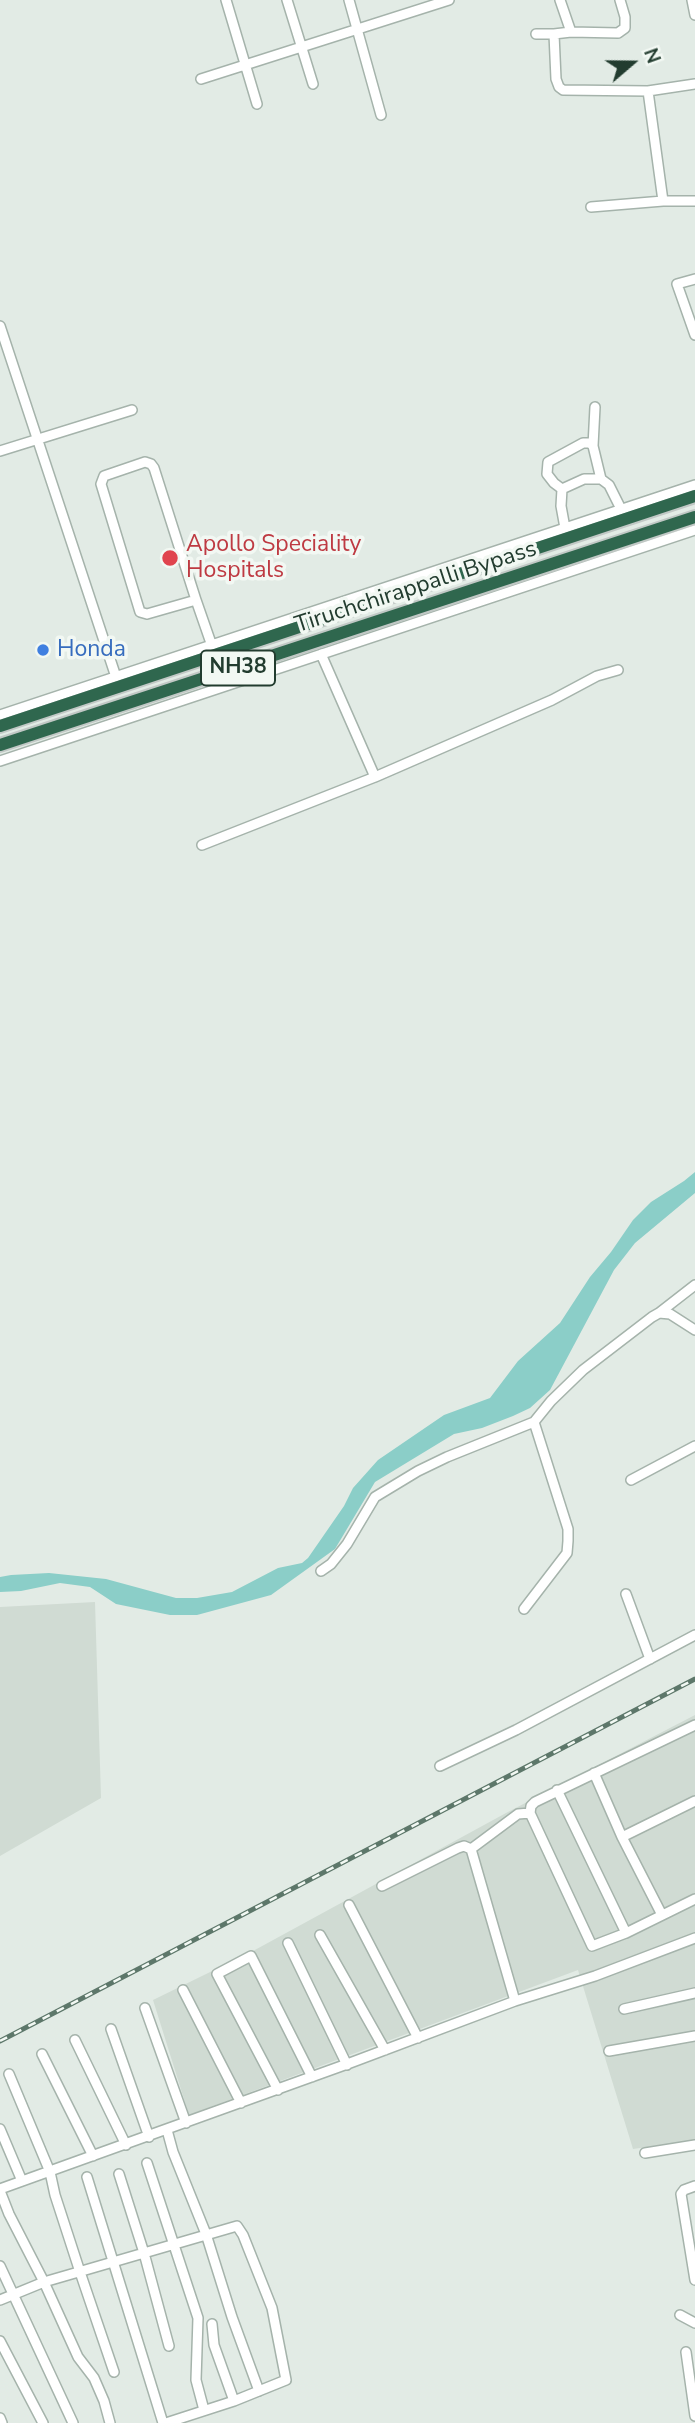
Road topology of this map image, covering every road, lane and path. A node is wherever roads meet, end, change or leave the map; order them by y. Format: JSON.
{"nodes":[{"id":1,"x":226,"y":0,"type":"edge"},
{"id":2,"x":287,"y":0,"type":"edge"},
{"id":3,"x":349,"y":0,"type":"edge"},
{"id":4,"x":449,"y":0,"type":"edge"},
{"id":5,"x":560,"y":0,"type":"edge"},
{"id":6,"x":620,"y":0,"type":"edge"},
{"id":7,"x":692,"y":0,"type":"edge"},
{"id":8,"x":425,"y":4,"type":"edge"},
{"id":9,"x":695,"y":15,"type":"edge"},
{"id":10,"x":357,"y":28,"type":"junction"},
{"id":11,"x":571,"y":32,"type":"junction"},
{"id":12,"x":536,"y":34,"type":"dead end"},
{"id":13,"x":554,"y":34,"type":"junction"},
{"id":14,"x":302,"y":47,"type":"junction"},
{"id":15,"x":246,"y":66,"type":"junction"},
{"id":16,"x":201,"y":79,"type":"dead end"},
{"id":17,"x":695,"y":84,"type":"edge"},
{"id":18,"x":313,"y":85,"type":"dead end"},
{"id":19,"x":648,"y":91,"type":"junction"},
{"id":20,"x":257,"y":104,"type":"dead end"},
{"id":21,"x":381,"y":116,"type":"dead end"},
{"id":22,"x":663,"y":201,"type":"junction"},
{"id":23,"x":695,"y":201,"type":"edge"},
{"id":24,"x":591,"y":207,"type":"dead end"},
{"id":25,"x":695,"y":279,"type":"edge"},
{"id":26,"x":0,"y":326,"type":"edge"},
{"id":27,"x":695,"y":335,"type":"edge"},
{"id":28,"x":595,"y":407,"type":"dead end"},
{"id":29,"x":132,"y":410,"type":"dead end"},
{"id":30,"x":38,"y":440,"type":"junction"},
{"id":31,"x":593,"y":446,"type":"junction"},
{"id":32,"x":0,"y":451,"type":"edge"},
{"id":33,"x":601,"y":479,"type":"junction"},
{"id":34,"x":695,"y":485,"type":"edge"},
{"id":35,"x":562,"y":489,"type":"junction"},
{"id":36,"x":695,"y":496,"type":"edge"},
{"id":37,"x":621,"y":509,"type":"junction"},
{"id":38,"x":695,"y":517,"type":"edge"},
{"id":39,"x":565,"y":528,"type":"junction"},
{"id":40,"x":695,"y":530,"type":"edge"},
{"id":41,"x":480,"y":557,"type":"junction"},
{"id":42,"x":470,"y":572,"type":"junction"},
{"id":43,"x":196,"y":600,"type":"junction"},
{"id":44,"x":212,"y":646,"type":"junction"},
{"id":45,"x":321,"y":654,"type":"junction"},
{"id":46,"x":618,"y":670,"type":"dead end"},
{"id":47,"x":116,"y":677,"type":"junction"},
{"id":48,"x":0,"y":715,"type":"edge"},
{"id":49,"x":0,"y":726,"type":"edge"},
{"id":50,"x":0,"y":745,"type":"edge"},
{"id":51,"x":0,"y":761,"type":"edge"},
{"id":52,"x":375,"y":777,"type":"junction"},
{"id":53,"x":202,"y":845,"type":"dead end"},
{"id":54,"x":695,"y":1285,"type":"edge"},
{"id":55,"x":659,"y":1313,"type":"junction"},
{"id":56,"x":695,"y":1330,"type":"edge"},
{"id":57,"x":534,"y":1422,"type":"junction"},
{"id":58,"x":695,"y":1446,"type":"edge"},
{"id":59,"x":631,"y":1480,"type":"dead end"},
{"id":60,"x":321,"y":1571,"type":"dead end"},
{"id":61,"x":626,"y":1594,"type":"dead end"},
{"id":62,"x":524,"y":1609,"type":"dead end"},
{"id":63,"x":695,"y":1634,"type":"edge"},
{"id":64,"x":650,"y":1659,"type":"junction"},
{"id":65,"x":695,"y":1725,"type":"edge"},
{"id":66,"x":440,"y":1766,"type":"dead end"},
{"id":67,"x":594,"y":1773,"type":"junction"},
{"id":68,"x":557,"y":1790,"type":"junction"},
{"id":69,"x":695,"y":1801,"type":"edge"},
{"id":70,"x":530,"y":1812,"type":"junction"},
{"id":71,"x":622,"y":1837,"type":"junction"},
{"id":72,"x":471,"y":1849,"type":"junction"},
{"id":73,"x":382,"y":1886,"type":"dead end"},
{"id":74,"x":695,"y":1899,"type":"edge"},
{"id":75,"x":349,"y":1906,"type":"dead end"},
{"id":76,"x":662,"y":1914,"type":"junction"},
{"id":77,"x":626,"y":1933,"type":"junction"},
{"id":78,"x":320,"y":1936,"type":"dead end"},
{"id":79,"x":695,"y":1938,"type":"edge"},
{"id":80,"x":288,"y":1943,"type":"dead end"},
{"id":81,"x":183,"y":1990,"type":"dead end"},
{"id":82,"x":695,"y":1993,"type":"edge"},
{"id":83,"x":515,"y":2001,"type":"junction"},
{"id":84,"x":145,"y":2008,"type":"dead end"},
{"id":85,"x":624,"y":2009,"type":"dead end"},
{"id":86,"x":111,"y":2029,"type":"dead end"},
{"id":87,"x":695,"y":2036,"type":"edge"},
{"id":88,"x":418,"y":2038,"type":"junction"},
{"id":89,"x":75,"y":2040,"type":"dead end"},
{"id":90,"x":385,"y":2050,"type":"junction"},
{"id":91,"x":609,"y":2051,"type":"dead end"},
{"id":92,"x":41,"y":2054,"type":"dead end"},
{"id":93,"x":347,"y":2065,"type":"junction"},
{"id":94,"x":9,"y":2074,"type":"dead end"},
{"id":95,"x":312,"y":2077,"type":"junction"},
{"id":96,"x":278,"y":2090,"type":"junction"},
{"id":97,"x":241,"y":2103,"type":"junction"},
{"id":98,"x":186,"y":2123,"type":"junction"},
{"id":99,"x":0,"y":2129,"type":"edge"},
{"id":100,"x":167,"y":2130,"type":"junction"},
{"id":101,"x":149,"y":2137,"type":"junction"},
{"id":102,"x":695,"y":2144,"type":"edge"},
{"id":103,"x":125,"y":2145,"type":"junction"},
{"id":104,"x":645,"y":2153,"type":"dead end"},
{"id":105,"x":93,"y":2156,"type":"junction"},
{"id":106,"x":147,"y":2162,"type":"dead end"},
{"id":107,"x":50,"y":2172,"type":"junction"},
{"id":108,"x":119,"y":2174,"type":"dead end"},
{"id":109,"x":87,"y":2177,"type":"dead end"},
{"id":110,"x":22,"y":2181,"type":"junction"},
{"id":111,"x":695,"y":2186,"type":"edge"},
{"id":112,"x":0,"y":2190,"type":"edge"},
{"id":113,"x":206,"y":2234,"type":"junction"},
{"id":114,"x":175,"y":2245,"type":"junction"},
{"id":115,"x":144,"y":2253,"type":"junction"},
{"id":116,"x":112,"y":2263,"type":"junction"},
{"id":117,"x":0,"y":2266,"type":"edge"},
{"id":118,"x":80,"y":2272,"type":"junction"},
{"id":119,"x":695,"y":2280,"type":"edge"},
{"id":120,"x":44,"y":2282,"type":"junction"},
{"id":121,"x":13,"y":2294,"type":"junction"},
{"id":122,"x":0,"y":2300,"type":"edge"},
{"id":123,"x":680,"y":2315,"type":"dead end"},
{"id":124,"x":695,"y":2323,"type":"edge"},
{"id":125,"x":212,"y":2324,"type":"dead end"},
{"id":126,"x":0,"y":2341,"type":"edge"},
{"id":127,"x":169,"y":2346,"type":"dead end"},
{"id":128,"x":686,"y":2352,"type":"dead end"},
{"id":129,"x":114,"y":2372,"type":"dead end"},
{"id":130,"x":259,"y":2391,"type":"junction"},
{"id":131,"x":234,"y":2401,"type":"junction"},
{"id":132,"x":204,"y":2410,"type":"junction"},
{"id":133,"x":695,"y":2416,"type":"edge"},
{"id":134,"x":0,"y":2418,"type":"edge"},
{"id":135,"x":189,"y":2419,"type":"edge"},
{"id":136,"x":2,"y":2423,"type":"edge"},
{"id":137,"x":43,"y":2423,"type":"edge"},
{"id":138,"x":73,"y":2423,"type":"edge"},
{"id":139,"x":110,"y":2423,"type":"edge"},
{"id":140,"x":164,"y":2423,"type":"edge"}],
"edges":[{"from":1,"to":15,"type":"street"},
{"from":2,"to":14,"type":"street"},
{"from":3,"to":10,"type":"street"},
{"from":4,"to":8,"type":"street"},
{"from":5,"to":11,"type":"street"},
{"from":6,"to":11,"type":"street"},
{"from":7,"to":9,"type":"street"},
{"from":8,"to":10,"type":"street"},
{"from":10,"to":14,"type":"street"},
{"from":10,"to":21,"type":"street"},
{"from":11,"to":13,"type":"street"},
{"from":12,"to":13,"type":"street"},
{"from":13,"to":19,"type":"street"},
{"from":14,"to":15,"type":"street"},
{"from":14,"to":18,"type":"street"},
{"from":15,"to":16,"type":"street"},
{"from":15,"to":20,"type":"street"},
{"from":17,"to":19,"type":"street"},
{"from":19,"to":22,"type":"street"},
{"from":22,"to":23,"type":"street"},
{"from":22,"to":24,"type":"street"},
{"from":25,"to":27,"type":"street"},
{"from":26,"to":30,"type":"street"},
{"from":28,"to":31,"type":"street"},
{"from":29,"to":30,"type":"street"},
{"from":30,"to":32,"type":"street"},
{"from":30,"to":47,"type":"street"},
{"from":31,"to":33,"type":"street"},
{"from":31,"to":35,"type":"street"},
{"from":33,"to":35,"type":"street"},
{"from":33,"to":37,"type":"street"},
{"from":34,"to":37,"type":"street"},
{"from":35,"to":39,"type":"street"},
{"from":36,"to":42,"type":"highway","number":"NH38"},
{"from":37,"to":39,"type":"street"},
{"from":38,"to":50,"type":"highway","name":"Tiruchchirappalli Bypass","number":"NH38"},
{"from":39,"to":41,"type":"street"},
{"from":40,"to":45,"type":"street"},
{"from":41,"to":42,"type":"highway"},
{"from":41,"to":44,"type":"street"},
{"from":42,"to":49,"type":"highway","name":"Tiruchchirappalli Bypass","number":"NH38"},
{"from":43,"to":43,"type":"street"},
{"from":43,"to":44,"type":"street"},
{"from":44,"to":47,"type":"street"},
{"from":45,"to":51,"type":"street"},
{"from":45,"to":52,"type":"street"},
{"from":46,"to":52,"type":"street"},
{"from":47,"to":48,"type":"street"},
{"from":52,"to":53,"type":"street"},
{"from":54,"to":55,"type":"street"},
{"from":55,"to":56,"type":"street"},
{"from":55,"to":57,"type":"street"},
{"from":57,"to":60,"type":"street"},
{"from":57,"to":62,"type":"street"},
{"from":58,"to":59,"type":"street"},
{"from":61,"to":64,"type":"street"},
{"from":63,"to":64,"type":"street"},
{"from":64,"to":66,"type":"street"},
{"from":65,"to":67,"type":"street"},
{"from":67,"to":68,"type":"street"},
{"from":67,"to":71,"type":"street"},
{"from":68,"to":70,"type":"street"},
{"from":68,"to":77,"type":"street"},
{"from":69,"to":71,"type":"street"},
{"from":70,"to":72,"type":"street"},
{"from":70,"to":77,"type":"street"},
{"from":71,"to":76,"type":"street"},
{"from":72,"to":73,"type":"street"},
{"from":72,"to":83,"type":"street"},
{"from":74,"to":76,"type":"street"},
{"from":75,"to":88,"type":"street"},
{"from":76,"to":77,"type":"street"},
{"from":78,"to":90,"type":"street"},
{"from":79,"to":83,"type":"street"},
{"from":80,"to":93,"type":"street"},
{"from":81,"to":97,"type":"street"},
{"from":82,"to":85,"type":"street"},
{"from":83,"to":88,"type":"street"},
{"from":84,"to":98,"type":"street"},
{"from":86,"to":101,"type":"street"},
{"from":87,"to":91,"type":"street"},
{"from":88,"to":90,"type":"street"},
{"from":89,"to":103,"type":"street"},
{"from":90,"to":93,"type":"street"},
{"from":92,"to":105,"type":"street"},
{"from":93,"to":95,"type":"street"},
{"from":94,"to":107,"type":"street"},
{"from":95,"to":96,"type":"street"},
{"from":95,"to":96,"type":"street"},
{"from":96,"to":97,"type":"street"},
{"from":97,"to":98,"type":"street"},
{"from":98,"to":100,"type":"street"},
{"from":99,"to":110,"type":"street"},
{"from":100,"to":101,"type":"street"},
{"from":100,"to":113,"type":"street"},
{"from":101,"to":103,"type":"street"},
{"from":102,"to":104,"type":"street"},
{"from":103,"to":105,"type":"street"},
{"from":105,"to":107,"type":"street"},
{"from":106,"to":114,"type":"street"},
{"from":107,"to":110,"type":"street"},
{"from":107,"to":118,"type":"street"},
{"from":108,"to":115,"type":"street"},
{"from":109,"to":116,"type":"street"},
{"from":110,"to":112,"type":"street"},
{"from":111,"to":119,"type":"street"},
{"from":112,"to":120,"type":"street"},
{"from":113,"to":114,"type":"street"},
{"from":113,"to":130,"type":"street"},
{"from":113,"to":130,"type":"street"},
{"from":114,"to":115,"type":"street"},
{"from":114,"to":132,"type":"street"},
{"from":115,"to":116,"type":"street"},
{"from":115,"to":127,"type":"street"},
{"from":116,"to":118,"type":"street"},
{"from":116,"to":140,"type":"street"},
{"from":117,"to":121,"type":"street"},
{"from":118,"to":120,"type":"street"},
{"from":118,"to":129,"type":"street"},
{"from":120,"to":121,"type":"street"},
{"from":120,"to":139,"type":"street"},
{"from":121,"to":122,"type":"street"},
{"from":121,"to":138,"type":"street"},
{"from":123,"to":124,"type":"street"},
{"from":125,"to":131,"type":"street"},
{"from":126,"to":137,"type":"street"},
{"from":128,"to":133,"type":"street"},
{"from":130,"to":131,"type":"street"},
{"from":131,"to":132,"type":"street"},
{"from":132,"to":135,"type":"street"},
{"from":134,"to":136,"type":"street"},
{"from":135,"to":140,"type":"street"}]}
